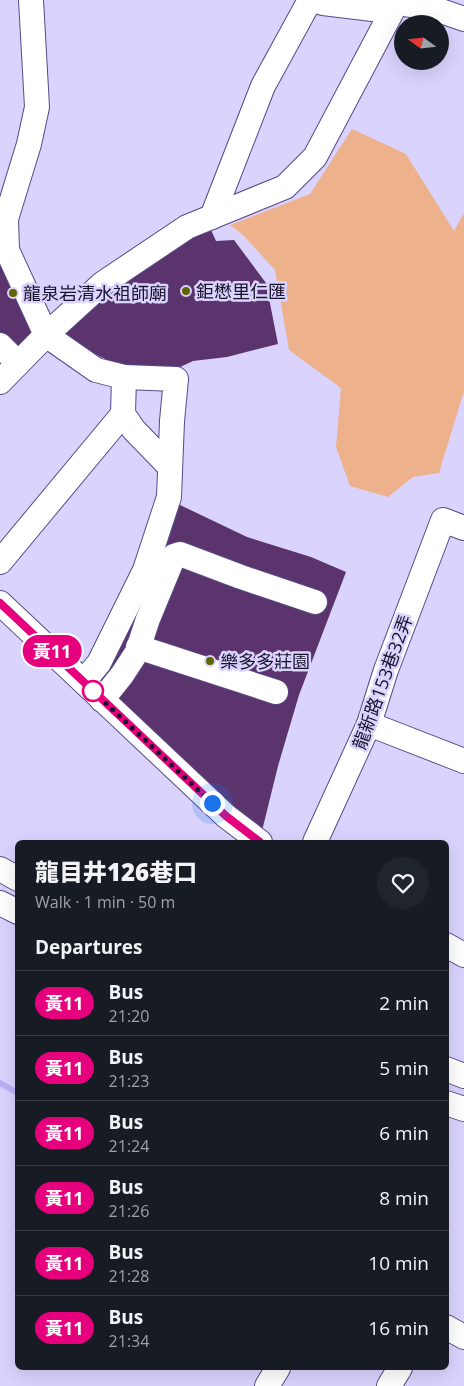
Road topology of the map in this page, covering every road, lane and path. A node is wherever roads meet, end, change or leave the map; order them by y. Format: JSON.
{"nodes":[{"id":1,"x":31,"y":0,"type":"edge"},
{"id":2,"x":311,"y":0,"type":"edge"},
{"id":3,"x":398,"y":2,"type":"edge"},
{"id":4,"x":464,"y":19,"type":"edge"},
{"id":5,"x":212,"y":217,"type":"junction"},
{"id":6,"x":46,"y":335,"type":"junction"},
{"id":7,"x":0,"y":345,"type":"edge"},
{"id":8,"x":18,"y":363,"type":"junction"},
{"id":9,"x":124,"y":377,"type":"junction"},
{"id":10,"x":0,"y":382,"type":"edge"},
{"id":11,"x":123,"y":414,"type":"junction"},
{"id":12,"x":170,"y":467,"type":"junction"},
{"id":13,"x":453,"y":524,"type":"edge"},
{"id":14,"x":0,"y":562,"type":"edge"},
{"id":15,"x":315,"y":602,"type":"dead end"},
{"id":16,"x":0,"y":603,"type":"edge"},
{"id":17,"x":138,"y":647,"type":"junction"},
{"id":18,"x":84,"y":682,"type":"junction"},
{"id":19,"x":276,"y":692,"type":"dead end"},
{"id":20,"x":102,"y":700,"type":"junction"},
{"id":21,"x":369,"y":724,"type":"junction"},
{"id":22,"x":464,"y":761,"type":"edge"},
{"id":23,"x":254,"y":840,"type":"edge"},
{"id":24,"x":316,"y":840,"type":"edge"},
{"id":25,"x":0,"y":869,"type":"edge"},
{"id":26,"x":15,"y":877,"type":"edge"},
{"id":27,"x":0,"y":903,"type":"edge"},
{"id":28,"x":15,"y":910,"type":"edge"},
{"id":29,"x":449,"y":947,"type":"edge"},
{"id":30,"x":464,"y":955,"type":"edge"},
{"id":31,"x":449,"y":1070,"type":"edge"},
{"id":32,"x":464,"y":1076,"type":"edge"},
{"id":33,"x":449,"y":1104,"type":"edge"},
{"id":34,"x":464,"y":1109,"type":"edge"},
{"id":35,"x":449,"y":1329,"type":"edge"},
{"id":36,"x":464,"y":1337,"type":"edge"},
{"id":37,"x":277,"y":1370,"type":"edge"},
{"id":38,"x":399,"y":1370,"type":"edge"},
{"id":39,"x":266,"y":1386,"type":"edge"},
{"id":40,"x":389,"y":1386,"type":"edge"}],
"edges":[{"from":1,"to":6,"type":"street"},
{"from":2,"to":3,"type":"street"},
{"from":2,"to":5,"type":"street"},
{"from":3,"to":4,"type":"street"},
{"from":3,"to":5,"type":"street"},
{"from":5,"to":6,"type":"street"},
{"from":6,"to":8,"type":"street"},
{"from":6,"to":9,"type":"street"},
{"from":7,"to":8,"type":"street"},
{"from":8,"to":10,"type":"street"},
{"from":9,"to":11,"type":"street"},
{"from":9,"to":12,"type":"street"},
{"from":11,"to":12,"type":"street"},
{"from":11,"to":14,"type":"street"},
{"from":12,"to":18,"type":"street"},
{"from":13,"to":21,"type":"street","name":"龍新路153巷32弄"},
{"from":15,"to":17,"type":"street"},
{"from":16,"to":18,"type":"street"},
{"from":17,"to":19,"type":"street"},
{"from":17,"to":20,"type":"street"},
{"from":18,"to":20,"type":"street"},
{"from":20,"to":23,"type":"street"},
{"from":21,"to":22,"type":"street"},
{"from":21,"to":24,"type":"street","name":"龍新路153巷32弄"},
{"from":25,"to":26,"type":"street"},
{"from":27,"to":28,"type":"street"},
{"from":29,"to":30,"type":"street"},
{"from":31,"to":32,"type":"street"},
{"from":33,"to":34,"type":"street"},
{"from":35,"to":36,"type":"street"},
{"from":37,"to":39,"type":"street"},
{"from":38,"to":40,"type":"street"}]}
